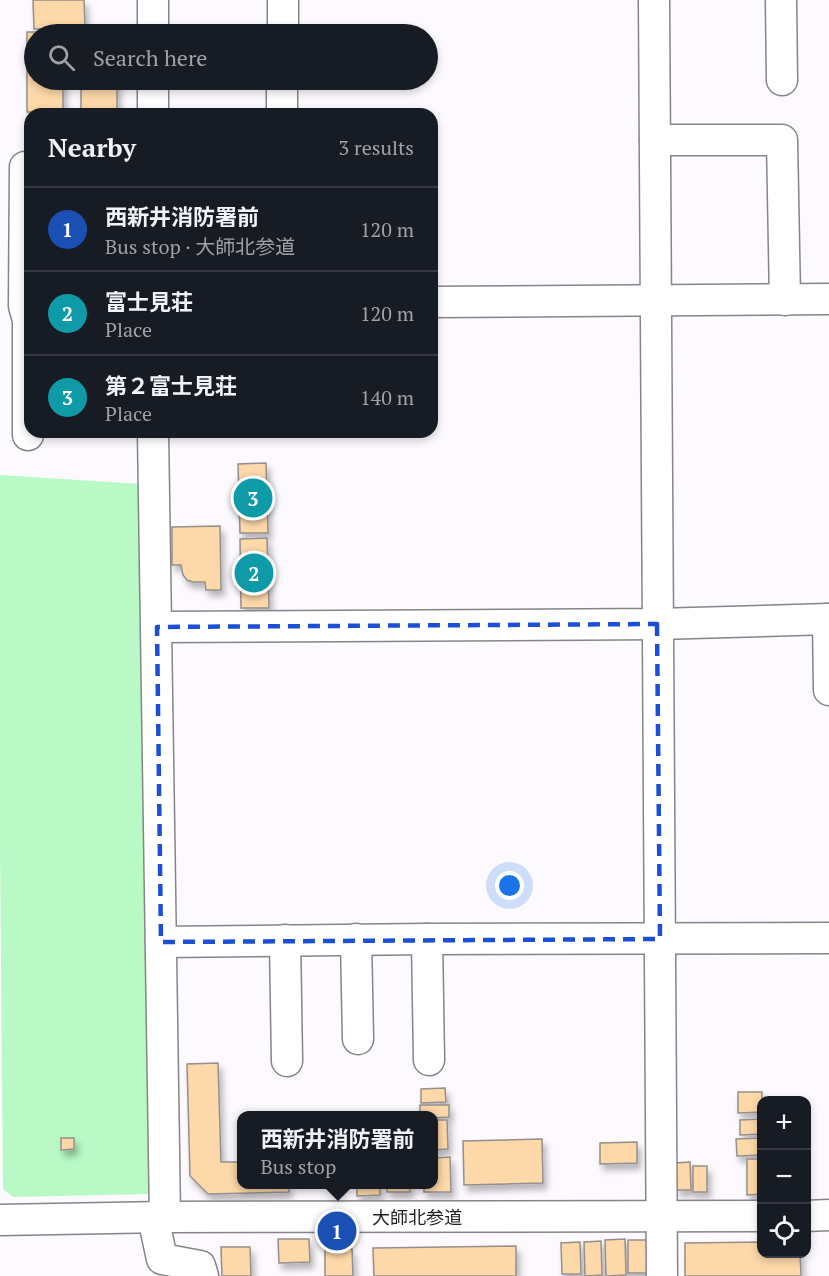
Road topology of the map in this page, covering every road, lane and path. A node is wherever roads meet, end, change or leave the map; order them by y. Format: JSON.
{"nodes":[{"id":1,"x":153,"y":0,"type":"edge"},
{"id":2,"x":283,"y":0,"type":"edge"},
{"id":3,"x":654,"y":0,"type":"edge"},
{"id":4,"x":782,"y":0,"type":"edge"},
{"id":5,"x":153,"y":24,"type":"edge"},
{"id":6,"x":283,"y":24,"type":"edge"},
{"id":7,"x":782,"y":80,"type":"dead end"},
{"id":8,"x":153,"y":90,"type":"edge"},
{"id":9,"x":282,"y":90,"type":"edge"},
{"id":10,"x":153,"y":108,"type":"edge"},
{"id":11,"x":282,"y":108,"type":"edge"},
{"id":12,"x":656,"y":140,"type":"junction"},
{"id":13,"x":24,"y":202,"type":"edge"},
{"id":14,"x":829,"y":299,"type":"edge"},
{"id":15,"x":656,"y":300,"type":"junction"},
{"id":16,"x":785,"y":300,"type":"junction"},
{"id":17,"x":438,"y":302,"type":"edge"},
{"id":18,"x":18,"y":306,"type":"edge"},
{"id":19,"x":153,"y":438,"type":"edge"},
{"id":20,"x":829,"y":619,"type":"edge"},
{"id":21,"x":657,"y":624,"type":"junction"},
{"id":22,"x":157,"y":627,"type":"junction"},
{"id":23,"x":829,"y":690,"type":"edge"},
{"id":24,"x":829,"y":938,"type":"edge"},
{"id":25,"x":356,"y":939,"type":"junction"},
{"id":26,"x":427,"y":939,"type":"junction"},
{"id":27,"x":660,"y":939,"type":"junction"},
{"id":28,"x":285,"y":940,"type":"junction"},
{"id":29,"x":161,"y":942,"type":"junction"},
{"id":30,"x":358,"y":1039,"type":"dead end"},
{"id":31,"x":429,"y":1060,"type":"dead end"},
{"id":32,"x":287,"y":1061,"type":"dead end"},
{"id":33,"x":811,"y":1215,"type":"edge"},
{"id":34,"x":829,"y":1215,"type":"edge"},
{"id":35,"x":662,"y":1216,"type":"junction"},
{"id":36,"x":757,"y":1216,"type":"edge"},
{"id":37,"x":159,"y":1217,"type":"junction"},
{"id":38,"x":0,"y":1220,"type":"edge"},
{"id":39,"x":203,"y":1276,"type":"edge"},
{"id":40,"x":662,"y":1276,"type":"edge"}],
"edges":[{"from":1,"to":5,"type":"street"},
{"from":2,"to":6,"type":"street"},
{"from":3,"to":12,"type":"street"},
{"from":4,"to":7,"type":"street"},
{"from":8,"to":10,"type":"street"},
{"from":9,"to":11,"type":"street"},
{"from":12,"to":15,"type":"street"},
{"from":12,"to":16,"type":"street"},
{"from":13,"to":18,"type":"street"},
{"from":14,"to":16,"type":"street"},
{"from":15,"to":16,"type":"street"},
{"from":15,"to":17,"type":"street"},
{"from":15,"to":21,"type":"street"},
{"from":19,"to":22,"type":"street"},
{"from":20,"to":21,"type":"street"},
{"from":20,"to":23,"type":"street"},
{"from":21,"to":22,"type":"street"},
{"from":21,"to":27,"type":"street"},
{"from":22,"to":29,"type":"street"},
{"from":24,"to":27,"type":"street"},
{"from":25,"to":26,"type":"street"},
{"from":25,"to":28,"type":"street"},
{"from":25,"to":30,"type":"street"},
{"from":26,"to":27,"type":"street"},
{"from":26,"to":31,"type":"street"},
{"from":27,"to":35,"type":"street"},
{"from":28,"to":29,"type":"street"},
{"from":28,"to":32,"type":"street"},
{"from":29,"to":37,"type":"street"},
{"from":33,"to":34,"type":"street"},
{"from":35,"to":36,"type":"street","name":"大師北参道"},
{"from":35,"to":37,"type":"street","name":"大師北参道"},
{"from":35,"to":40,"type":"street"},
{"from":37,"to":38,"type":"street","name":"大師北参道"},
{"from":37,"to":39,"type":"street"}]}
